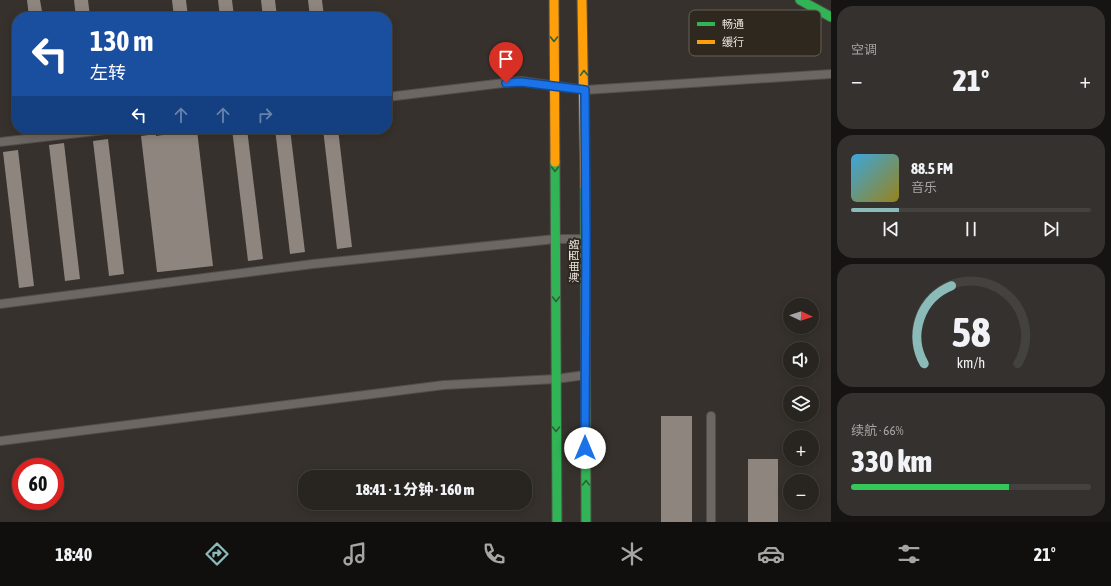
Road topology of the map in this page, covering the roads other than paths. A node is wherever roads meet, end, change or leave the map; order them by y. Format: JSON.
{"nodes":[{"id":1,"x":554,"y":0,"type":"edge"},
{"id":2,"x":582,"y":0,"type":"edge"},
{"id":3,"x":800,"y":0,"type":"edge"},
{"id":4,"x":818,"y":10,"type":"edge"},
{"id":5,"x":821,"y":12,"type":"edge"},
{"id":6,"x":831,"y":17,"type":"edge"},
{"id":7,"x":831,"y":74,"type":"edge"},
{"id":8,"x":555,"y":86,"type":"junction"},
{"id":9,"x":585,"y":90,"type":"junction"},
{"id":10,"x":392,"y":96,"type":"edge"},
{"id":11,"x":70,"y":134,"type":"edge"},
{"id":12,"x":0,"y":142,"type":"edge"},
{"id":13,"x":555,"y":238,"type":"junction"},
{"id":14,"x":586,"y":239,"type":"junction"},
{"id":15,"x":0,"y":304,"type":"edge"},
{"id":16,"x":585,"y":375,"type":"junction"},
{"id":17,"x":556,"y":379,"type":"junction"},
{"id":18,"x":711,"y":416,"type":"dead end"},
{"id":19,"x":0,"y":441,"type":"edge"},
{"id":20,"x":556,"y":522,"type":"edge"},
{"id":21,"x":586,"y":522,"type":"edge"},
{"id":22,"x":711,"y":522,"type":"edge"}],
"edges":[{"from":1,"to":8,"type":"main road","name":"海曲西路","one_way":true},
{"from":9,"to":2,"type":"main road","name":"海曲西路","one_way":true},
{"from":3,"to":4,"type":"main road"},
{"from":5,"to":6,"type":"main road"},
{"from":7,"to":9,"type":"lane"},
{"from":8,"to":9,"type":"lane"},
{"from":8,"to":10,"type":"lane"},
{"from":8,"to":13,"type":"main road","name":"海曲西路","one_way":true},
{"from":9,"to":14,"type":"main road","name":"海曲西路"},
{"from":11,"to":12,"type":"lane"},
{"from":13,"to":14,"type":"lane"},
{"from":13,"to":15,"type":"lane"},
{"from":13,"to":17,"type":"main road","name":"海曲西路","one_way":true},
{"from":14,"to":16,"type":"main road","name":"海曲西路"},
{"from":16,"to":17,"type":"lane"},
{"from":21,"to":16,"type":"main road","name":"海曲西路","one_way":true},
{"from":17,"to":19,"type":"lane"},
{"from":17,"to":20,"type":"main road","name":"海曲西路","one_way":true},
{"from":18,"to":22,"type":"lane"}]}
